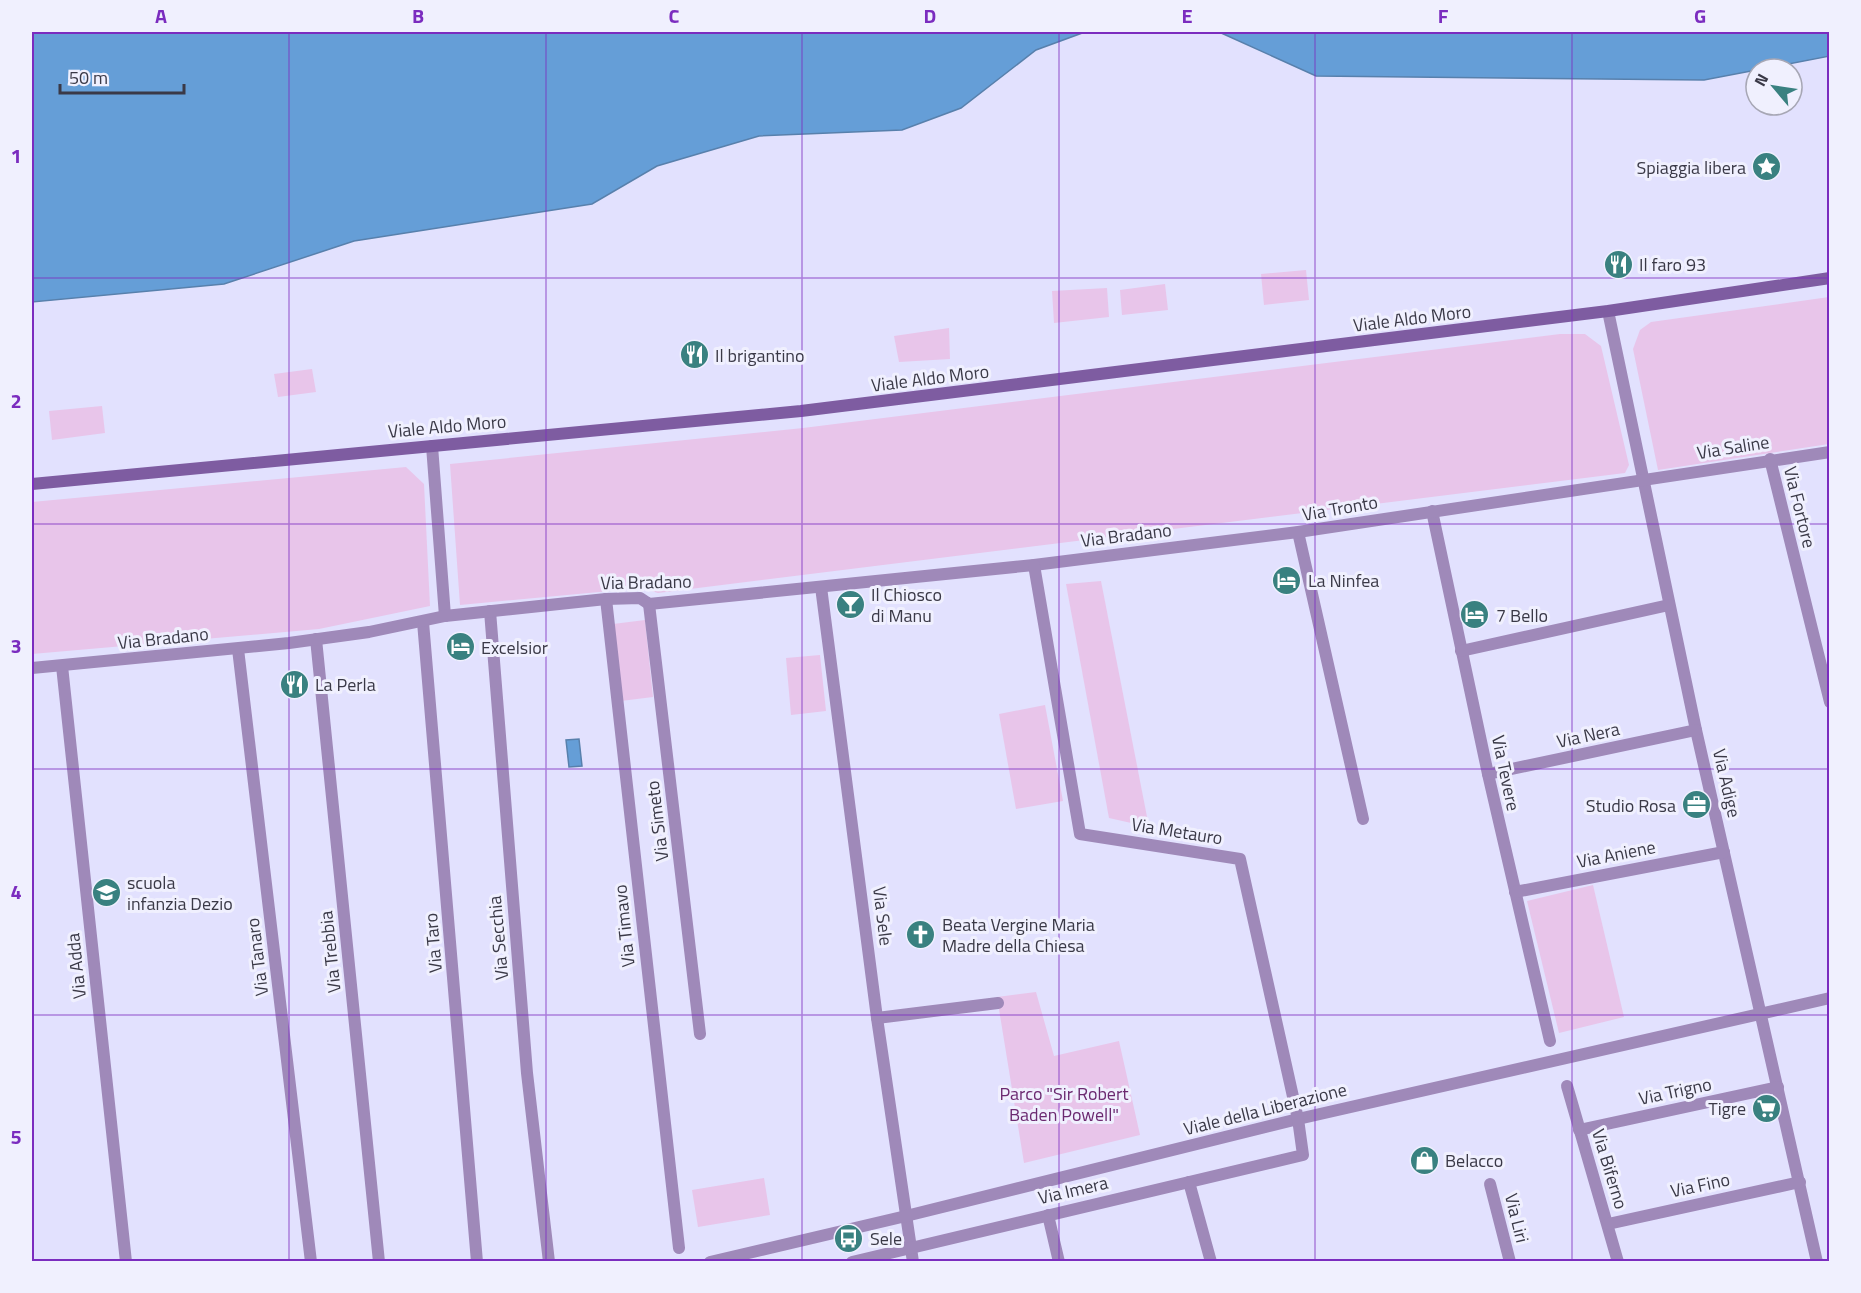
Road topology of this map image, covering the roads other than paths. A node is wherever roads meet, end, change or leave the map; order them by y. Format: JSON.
{"nodes":[{"id":1,"x":1830,"y":278,"type":"edge"},
{"id":2,"x":1608,"y":311,"type":"junction"},
{"id":3,"x":432,"y":446,"type":"junction"},
{"id":4,"x":1830,"y":452,"type":"edge"},
{"id":5,"x":1770,"y":459,"type":"junction"},
{"id":6,"x":1641,"y":480,"type":"junction"},
{"id":7,"x":32,"y":484,"type":"edge"},
{"id":8,"x":1432,"y":511,"type":"junction"},
{"id":9,"x":1298,"y":532,"type":"junction"},
{"id":10,"x":1034,"y":565,"type":"junction"},
{"id":11,"x":821,"y":587,"type":"junction"},
{"id":12,"x":606,"y":599,"type":"junction"},
{"id":13,"x":649,"y":604,"type":"junction"},
{"id":14,"x":1669,"y":605,"type":"junction"},
{"id":15,"x":490,"y":611,"type":"junction"},
{"id":16,"x":445,"y":616,"type":"junction"},
{"id":17,"x":423,"y":622,"type":"junction"},
{"id":18,"x":316,"y":639,"type":"junction"},
{"id":19,"x":238,"y":649,"type":"junction"},
{"id":20,"x":1461,"y":651,"type":"junction"},
{"id":21,"x":62,"y":666,"type":"junction"},
{"id":22,"x":32,"y":668,"type":"edge"},
{"id":23,"x":1830,"y":702,"type":"edge"},
{"id":24,"x":1696,"y":730,"type":"junction"},
{"id":25,"x":1488,"y":774,"type":"junction"},
{"id":26,"x":1363,"y":819,"type":"dead end"},
{"id":27,"x":1724,"y":852,"type":"junction"},
{"id":28,"x":1515,"y":892,"type":"junction"},
{"id":29,"x":1830,"y":998,"type":"edge"},
{"id":30,"x":998,"y":1003,"type":"dead end"},
{"id":31,"x":1762,"y":1014,"type":"junction"},
{"id":32,"x":877,"y":1018,"type":"junction"},
{"id":33,"x":700,"y":1034,"type":"dead end"},
{"id":34,"x":1550,"y":1041,"type":"dead end"},
{"id":35,"x":1568,"y":1086,"type":"dead end"},
{"id":36,"x":1778,"y":1087,"type":"junction"},
{"id":37,"x":1298,"y":1119,"type":"junction"},
{"id":38,"x":1579,"y":1130,"type":"junction"},
{"id":39,"x":1303,"y":1155,"type":"joint"},
{"id":40,"x":1189,"y":1182,"type":"junction"},
{"id":41,"x":1800,"y":1182,"type":"junction"},
{"id":42,"x":1490,"y":1184,"type":"dead end"},
{"id":43,"x":1048,"y":1215,"type":"junction"},
{"id":44,"x":906,"y":1216,"type":"junction"},
{"id":45,"x":1608,"y":1224,"type":"junction"},
{"id":46,"x":679,"y":1248,"type":"dead end"},
{"id":47,"x":910,"y":1248,"type":"junction"},
{"id":48,"x":126,"y":1262,"type":"edge"},
{"id":49,"x":311,"y":1262,"type":"edge"},
{"id":50,"x":379,"y":1262,"type":"edge"},
{"id":51,"x":477,"y":1262,"type":"edge"},
{"id":52,"x":549,"y":1262,"type":"edge"},
{"id":53,"x":710,"y":1262,"type":"edge"},
{"id":54,"x":852,"y":1262,"type":"edge"},
{"id":55,"x":913,"y":1262,"type":"edge"},
{"id":56,"x":1059,"y":1262,"type":"edge"},
{"id":57,"x":1211,"y":1262,"type":"edge"},
{"id":58,"x":1510,"y":1262,"type":"edge"},
{"id":59,"x":1618,"y":1262,"type":"edge"},
{"id":60,"x":1817,"y":1262,"type":"edge"}],
"edges":[{"from":1,"to":2,"type":"street","name":"Viale Aldo Moro"},
{"from":2,"to":3,"type":"street","name":"Viale Aldo Moro"},
{"from":2,"to":6,"type":"street","name":"Via Adige"},
{"from":3,"to":7,"type":"street","name":"Viale Aldo Moro"},
{"from":3,"to":16,"type":"street"},
{"from":4,"to":5,"type":"street","name":"Via Saline"},
{"from":5,"to":6,"type":"street","name":"Via Saline"},
{"from":5,"to":23,"type":"street","name":"Via Fortore"},
{"from":6,"to":8,"type":"street","name":"Via Tronto"},
{"from":6,"to":14,"type":"street","name":"Via Adige"},
{"from":8,"to":9,"type":"street","name":"Via Tronto"},
{"from":8,"to":20,"type":"street","name":"Via Tevere"},
{"from":9,"to":10,"type":"street","name":"Via Bradano"},
{"from":9,"to":26,"type":"street","name":"Via Tronto"},
{"from":10,"to":11,"type":"street","name":"Via Bradano"},
{"from":10,"to":37,"type":"street","name":"Via Metauro"},
{"from":11,"to":13,"type":"street","name":"Via Bradano"},
{"from":11,"to":32,"type":"street","name":"Via Sele"},
{"from":12,"to":13,"type":"street","name":"Via Bradano"},
{"from":12,"to":15,"type":"street","name":"Via Bradano"},
{"from":12,"to":46,"type":"street","name":"Via Timavo"},
{"from":13,"to":33,"type":"street","name":"Via Simeto"},
{"from":14,"to":20,"type":"street"},
{"from":14,"to":24,"type":"street","name":"Via Adige"},
{"from":15,"to":16,"type":"street","name":"Via Bradano"},
{"from":15,"to":52,"type":"street","name":"Via Secchia"},
{"from":16,"to":17,"type":"street","name":"Via Bradano"},
{"from":17,"to":18,"type":"street","name":"Via Bradano"},
{"from":17,"to":51,"type":"street","name":"Via Taro"},
{"from":18,"to":19,"type":"street","name":"Via Bradano"},
{"from":18,"to":50,"type":"street","name":"Via Trebbia"},
{"from":19,"to":21,"type":"street","name":"Via Bradano"},
{"from":19,"to":49,"type":"street","name":"Via Tanaro"},
{"from":20,"to":25,"type":"street","name":"Via Tevere"},
{"from":21,"to":22,"type":"street","name":"Via Bradano"},
{"from":21,"to":48,"type":"street","name":"Via Adda"},
{"from":24,"to":25,"type":"street","name":"Via Nera"},
{"from":24,"to":27,"type":"street","name":"Via Adige"},
{"from":25,"to":28,"type":"street","name":"Via Tevere"},
{"from":27,"to":28,"type":"street","name":"Via Aniene"},
{"from":27,"to":31,"type":"street","name":"Via Adige"},
{"from":28,"to":34,"type":"street","name":"Via Tevere"},
{"from":29,"to":31,"type":"street","name":"Viale della Liberazione"},
{"from":30,"to":32,"type":"street"},
{"from":31,"to":36,"type":"street","name":"Via Adige"},
{"from":31,"to":37,"type":"street","name":"Viale della Liberazione"},
{"from":32,"to":44,"type":"street","name":"Via Sele"},
{"from":35,"to":38,"type":"street","name":"Via Biferno"},
{"from":36,"to":38,"type":"street","name":"Via Trigno"},
{"from":36,"to":41,"type":"street","name":"Via Adige"},
{"from":37,"to":39,"type":"street","name":"Via Metauro"},
{"from":37,"to":44,"type":"street","name":"Viale della Liberazione"},
{"from":38,"to":45,"type":"street","name":"Via Biferno"},
{"from":39,"to":40,"type":"street","name":"Via Imera"},
{"from":40,"to":43,"type":"street","name":"Via Imera"},
{"from":40,"to":57,"type":"street"},
{"from":41,"to":45,"type":"street","name":"Via Fino"},
{"from":41,"to":60,"type":"street","name":"Via Adige"},
{"from":42,"to":58,"type":"street","name":"Via Liri"},
{"from":43,"to":47,"type":"street","name":"Via Imera"},
{"from":43,"to":56,"type":"street"},
{"from":44,"to":47,"type":"street","name":"Via Sele"},
{"from":44,"to":53,"type":"street","name":"Viale della Liberazione"},
{"from":45,"to":59,"type":"street","name":"Via Biferno"},
{"from":47,"to":54,"type":"street","name":"Via Imera"},
{"from":47,"to":55,"type":"street","name":"Via Sele"}]}
